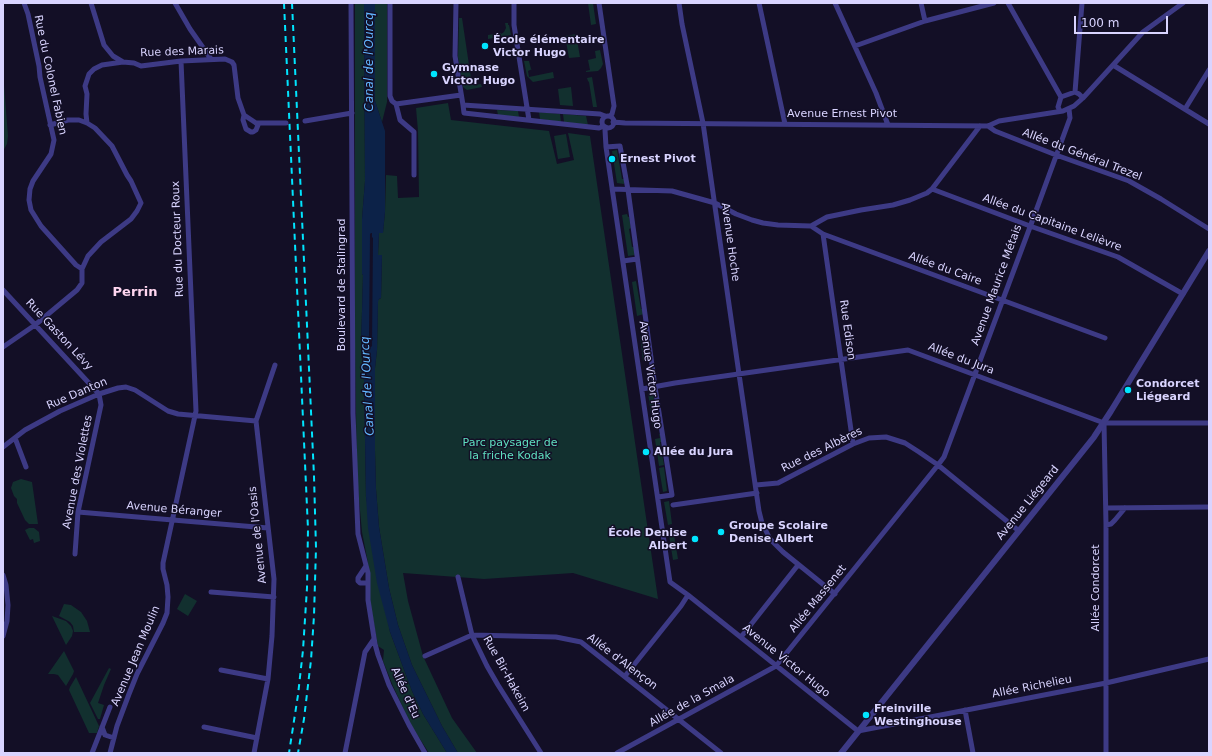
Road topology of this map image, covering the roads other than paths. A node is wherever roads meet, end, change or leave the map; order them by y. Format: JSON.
{"nodes":[{"id":1,"x":24,"y":3,"type":"edge"},
{"id":2,"x":91,"y":3,"type":"edge"},
{"id":3,"x":175,"y":3,"type":"edge"},
{"id":4,"x":351,"y":3,"type":"edge"},
{"id":5,"x":390,"y":3,"type":"edge"},
{"id":6,"x":456,"y":3,"type":"edge"},
{"id":7,"x":514,"y":3,"type":"edge"},
{"id":8,"x":599,"y":3,"type":"edge"},
{"id":9,"x":679,"y":3,"type":"edge"},
{"id":10,"x":759,"y":3,"type":"edge"},
{"id":11,"x":835,"y":3,"type":"edge"},
{"id":12,"x":920,"y":3,"type":"edge"},
{"id":13,"x":994,"y":3,"type":"edge"},
{"id":14,"x":1008,"y":3,"type":"edge"},
{"id":15,"x":1082,"y":3,"type":"edge"},
{"id":16,"x":1183,"y":3,"type":"edge"},
{"id":17,"x":925,"y":21,"type":"junction"},
{"id":18,"x":855,"y":46,"type":"junction"},
{"id":19,"x":211,"y":59,"type":"junction"},
{"id":20,"x":123,"y":62,"type":"junction"},
{"id":21,"x":181,"y":62,"type":"junction"},
{"id":22,"x":1113,"y":65,"type":"junction"},
{"id":23,"x":1209,"y":70,"type":"edge"},
{"id":24,"x":1075,"y":92,"type":"junction"},
{"id":25,"x":461,"y":95,"type":"junction"},
{"id":26,"x":1061,"y":97,"type":"junction"},
{"id":27,"x":1083,"y":98,"type":"junction"},
{"id":28,"x":396,"y":104,"type":"junction"},
{"id":29,"x":463,"y":105,"type":"junction"},
{"id":30,"x":527,"y":109,"type":"junction"},
{"id":31,"x":1069,"y":109,"type":"junction"},
{"id":32,"x":1185,"y":109,"type":"junction"},
{"id":33,"x":1060,"y":111,"type":"junction"},
{"id":34,"x":352,"y":113,"type":"junction"},
{"id":35,"x":244,"y":115,"type":"junction"},
{"id":36,"x":608,"y":116,"type":"junction"},
{"id":37,"x":528,"y":120,"type":"junction"},
{"id":38,"x":305,"y":121,"type":"dead end"},
{"id":39,"x":613,"y":122,"type":"junction"},
{"id":40,"x":87,"y":123,"type":"junction"},
{"id":41,"x":256,"y":123,"type":"junction"},
{"id":42,"x":286,"y":123,"type":"dead end"},
{"id":43,"x":703,"y":123,"type":"junction"},
{"id":44,"x":785,"y":124,"type":"junction"},
{"id":45,"x":1209,"y":124,"type":"edge"},
{"id":46,"x":50,"y":125,"type":"junction"},
{"id":47,"x":888,"y":125,"type":"junction"},
{"id":48,"x":980,"y":126,"type":"junction"},
{"id":49,"x":988,"y":126,"type":"junction"},
{"id":50,"x":605,"y":127,"type":"junction"},
{"id":51,"x":606,"y":147,"type":"junction"},
{"id":52,"x":1056,"y":155,"type":"junction"},
{"id":53,"x":414,"y":175,"type":"dead end"},
{"id":54,"x":612,"y":189,"type":"junction"},
{"id":55,"x":932,"y":189,"type":"junction"},
{"id":56,"x":628,"y":190,"type":"junction"},
{"id":57,"x":715,"y":203,"type":"junction"},
{"id":58,"x":811,"y":226,"type":"junction"},
{"id":59,"x":1030,"y":226,"type":"junction"},
{"id":60,"x":1209,"y":229,"type":"edge"},
{"id":61,"x":823,"y":234,"type":"junction"},
{"id":62,"x":1209,"y":251,"type":"edge"},
{"id":63,"x":637,"y":259,"type":"junction"},
{"id":64,"x":623,"y":261,"type":"junction"},
{"id":65,"x":82,"y":269,"type":"junction"},
{"id":66,"x":3,"y":290,"type":"edge"},
{"id":67,"x":1183,"y":294,"type":"junction"},
{"id":68,"x":1002,"y":300,"type":"junction"},
{"id":69,"x":35,"y":325,"type":"junction"},
{"id":70,"x":1105,"y":338,"type":"dead end"},
{"id":71,"x":3,"y":347,"type":"edge"},
{"id":72,"x":841,"y":359,"type":"junction"},
{"id":73,"x":275,"y":365,"type":"dead end"},
{"id":74,"x":739,"y":374,"type":"junction"},
{"id":75,"x":975,"y":375,"type":"junction"},
{"id":76,"x":655,"y":387,"type":"junction"},
{"id":77,"x":642,"y":389,"type":"junction"},
{"id":78,"x":100,"y":394,"type":"junction"},
{"id":79,"x":195,"y":416,"type":"junction"},
{"id":80,"x":256,"y":421,"type":"junction"},
{"id":81,"x":1104,"y":423,"type":"junction"},
{"id":82,"x":1209,"y":423,"type":"edge"},
{"id":83,"x":15,"y":438,"type":"junction"},
{"id":84,"x":853,"y":444,"type":"junction"},
{"id":85,"x":3,"y":447,"type":"edge"},
{"id":86,"x":938,"y":466,"type":"junction"},
{"id":87,"x":26,"y":467,"type":"dead end"},
{"id":88,"x":756,"y":485,"type":"junction"},
{"id":89,"x":757,"y":493,"type":"junction"},
{"id":90,"x":658,"y":497,"type":"junction"},
{"id":91,"x":673,"y":505,"type":"dead end"},
{"id":92,"x":1209,"y":507,"type":"edge"},
{"id":93,"x":1106,"y":508,"type":"junction"},
{"id":94,"x":1125,"y":508,"type":"junction"},
{"id":95,"x":78,"y":512,"type":"junction"},
{"id":96,"x":172,"y":520,"type":"junction"},
{"id":97,"x":1106,"y":525,"type":"junction"},
{"id":98,"x":268,"y":528,"type":"junction"},
{"id":99,"x":1019,"y":531,"type":"junction"},
{"id":100,"x":75,"y":554,"type":"dead end"},
{"id":101,"x":163,"y":565,"type":"joint"},
{"id":102,"x":798,"y":565,"type":"junction"},
{"id":103,"x":366,"y":566,"type":"junction"},
{"id":104,"x":3,"y":575,"type":"edge"},
{"id":105,"x":458,"y":577,"type":"dead end"},
{"id":106,"x":368,"y":583,"type":"junction"},
{"id":107,"x":211,"y":592,"type":"dead end"},
{"id":108,"x":835,"y":594,"type":"junction"},
{"id":109,"x":688,"y":595,"type":"junction"},
{"id":110,"x":274,"y":597,"type":"junction"},
{"id":111,"x":472,"y":635,"type":"junction"},
{"id":112,"x":3,"y":636,"type":"edge"},
{"id":113,"x":741,"y":637,"type":"junction"},
{"id":114,"x":374,"y":639,"type":"junction"},
{"id":115,"x":425,"y":656,"type":"dead end"},
{"id":116,"x":1209,"y":659,"type":"edge"},
{"id":117,"x":776,"y":666,"type":"junction"},
{"id":118,"x":222,"y":670,"type":"dead end"},
{"id":119,"x":625,"y":676,"type":"junction"},
{"id":120,"x":268,"y":679,"type":"junction"},
{"id":121,"x":1106,"y":683,"type":"junction"},
{"id":122,"x":109,"y":707,"type":"dead end"},
{"id":123,"x":965,"y":710,"type":"junction"},
{"id":124,"x":679,"y":719,"type":"junction"},
{"id":125,"x":204,"y":726,"type":"dead end"},
{"id":126,"x":101,"y":728,"type":"junction"},
{"id":127,"x":858,"y":731,"type":"junction"},
{"id":128,"x":114,"y":738,"type":"junction"},
{"id":129,"x":257,"y":738,"type":"junction"},
{"id":130,"x":92,"y":753,"type":"edge"},
{"id":131,"x":110,"y":753,"type":"edge"},
{"id":132,"x":254,"y":753,"type":"edge"},
{"id":133,"x":345,"y":753,"type":"edge"},
{"id":134,"x":425,"y":753,"type":"edge"},
{"id":135,"x":541,"y":753,"type":"edge"},
{"id":136,"x":617,"y":753,"type":"edge"},
{"id":137,"x":721,"y":753,"type":"edge"},
{"id":138,"x":841,"y":753,"type":"edge"},
{"id":139,"x":973,"y":753,"type":"edge"},
{"id":140,"x":1106,"y":753,"type":"edge"}],
"edges":[{"from":1,"to":46,"type":"street","name":"Rue du Colonel Fabien"},
{"from":2,"to":20,"type":"street","name":"Rue des Marais"},
{"from":3,"to":19,"type":"street"},
{"from":4,"to":34,"type":"street","name":"Boulevard de Stalingrad"},
{"from":5,"to":28,"type":"street"},
{"from":6,"to":25,"type":"street"},
{"from":7,"to":30,"type":"street"},
{"from":8,"to":36,"type":"street"},
{"from":9,"to":43,"type":"street","name":"Avenue Hoche"},
{"from":10,"to":44,"type":"street"},
{"from":11,"to":18,"type":"street"},
{"from":12,"to":17,"type":"street"},
{"from":13,"to":17,"type":"street"},
{"from":14,"to":26,"type":"street"},
{"from":15,"to":24,"type":"street"},
{"from":16,"to":22,"type":"street"},
{"from":17,"to":18,"type":"street"},
{"from":18,"to":47,"type":"street"},
{"from":19,"to":21,"type":"street","name":"Rue des Marais"},
{"from":19,"to":35,"type":"street","name":"Rue des Marais"},
{"from":20,"to":21,"type":"street","name":"Rue des Marais"},
{"from":20,"to":40,"type":"street"},
{"from":21,"to":79,"type":"street","name":"Rue du Docteur Roux"},
{"from":22,"to":27,"type":"street"},
{"from":22,"to":32,"type":"street"},
{"from":23,"to":32,"type":"street"},
{"from":24,"to":26,"type":"street"},
{"from":24,"to":27,"type":"street"},
{"from":25,"to":28,"type":"street"},
{"from":25,"to":29,"type":"street"},
{"from":26,"to":33,"type":"street"},
{"from":27,"to":31,"type":"street"},
{"from":28,"to":53,"type":"street"},
{"from":29,"to":30,"type":"street"},
{"from":29,"to":37,"type":"street"},
{"from":30,"to":36,"type":"street"},
{"from":30,"to":37,"type":"street"},
{"from":31,"to":33,"type":"street","name":"Avenue Ernest Pivot"},
{"from":31,"to":52,"type":"street","name":"Avenue Maurice Métais"},
{"from":32,"to":45,"type":"street"},
{"from":33,"to":49,"type":"street","name":"Avenue Ernest Pivot"},
{"from":34,"to":38,"type":"street"},
{"from":34,"to":103,"type":"street","name":"Boulevard de Stalingrad"},
{"from":35,"to":41,"type":"street"},
{"from":35,"to":41,"type":"street","name":"Rue des Marais"},
{"from":36,"to":39,"type":"street"},
{"from":36,"to":50,"type":"street"},
{"from":37,"to":50,"type":"street"},
{"from":39,"to":43,"type":"street","name":"Avenue Ernest Pivot"},
{"from":39,"to":50,"type":"street"},
{"from":40,"to":46,"type":"street"},
{"from":40,"to":65,"type":"street"},
{"from":41,"to":42,"type":"street"},
{"from":43,"to":44,"type":"street","name":"Avenue Ernest Pivot"},
{"from":43,"to":57,"type":"street","name":"Avenue Hoche"},
{"from":44,"to":47,"type":"street","name":"Avenue Ernest Pivot"},
{"from":46,"to":65,"type":"street","name":"Rue du Colonel Fabien"},
{"from":47,"to":48,"type":"street","name":"Avenue Ernest Pivot"},
{"from":48,"to":49,"type":"street","name":"Avenue Ernest Pivot"},
{"from":48,"to":55,"type":"street"},
{"from":49,"to":52,"type":"street","name":"Allée du Général Trezel"},
{"from":50,"to":51,"type":"street","name":"Avenue Victor Hugo"},
{"from":51,"to":54,"type":"street","name":"Avenue Victor Hugo"},
{"from":51,"to":56,"type":"street","name":"Avenue Victor Hugo"},
{"from":52,"to":59,"type":"street","name":"Avenue Maurice Métais"},
{"from":52,"to":60,"type":"street","name":"Allée du Général Trezel"},
{"from":54,"to":56,"type":"street"},
{"from":54,"to":64,"type":"street","name":"Avenue Victor Hugo"},
{"from":55,"to":58,"type":"street"},
{"from":55,"to":59,"type":"street","name":"Allée du Capitaine Lelièvre"},
{"from":56,"to":57,"type":"street"},
{"from":56,"to":63,"type":"street","name":"Avenue Victor Hugo"},
{"from":57,"to":58,"type":"street"},
{"from":57,"to":74,"type":"street","name":"Avenue Hoche"},
{"from":58,"to":61,"type":"street"},
{"from":59,"to":67,"type":"street","name":"Allée du Capitaine Lelièvre"},
{"from":59,"to":68,"type":"street","name":"Avenue Maurice Métais"},
{"from":61,"to":68,"type":"street","name":"Allée du Caire"},
{"from":61,"to":72,"type":"street","name":"Rue Edison"},
{"from":62,"to":67,"type":"street","name":"Avenue Liégeard"},
{"from":63,"to":64,"type":"street"},
{"from":63,"to":76,"type":"street","name":"Avenue Victor Hugo"},
{"from":64,"to":77,"type":"street","name":"Avenue Victor Hugo"},
{"from":65,"to":69,"type":"street"},
{"from":66,"to":69,"type":"street","name":"Rue Gaston Lévy"},
{"from":67,"to":81,"type":"street","name":"Avenue Liégeard"},
{"from":68,"to":70,"type":"street","name":"Allée du Caire"},
{"from":68,"to":75,"type":"street","name":"Avenue Maurice Métais"},
{"from":69,"to":71,"type":"street"},
{"from":69,"to":78,"type":"street","name":"Rue Gaston Lévy"},
{"from":72,"to":74,"type":"street","name":"Allée du Jura"},
{"from":72,"to":75,"type":"street","name":"Allée du Jura"},
{"from":72,"to":84,"type":"street","name":"Rue Edison"},
{"from":73,"to":80,"type":"street","name":"Avenue de l'Oasis"},
{"from":74,"to":76,"type":"street","name":"Allée du Jura"},
{"from":74,"to":88,"type":"street","name":"Avenue Hoche"},
{"from":75,"to":81,"type":"street","name":"Allée du Jura"},
{"from":75,"to":86,"type":"street","name":"Avenue Maurice Métais"},
{"from":76,"to":77,"type":"street","name":"Allée du Jura"},
{"from":76,"to":90,"type":"street","name":"Avenue Victor Hugo"},
{"from":77,"to":90,"type":"street","name":"Avenue Victor Hugo"},
{"from":78,"to":79,"type":"street","name":"Rue Danton"},
{"from":78,"to":83,"type":"street","name":"Rue Danton"},
{"from":78,"to":95,"type":"street","name":"Avenue des Violettes"},
{"from":79,"to":80,"type":"street","name":"Rue Danton"},
{"from":79,"to":96,"type":"street","name":"Rue du Docteur Roux"},
{"from":80,"to":98,"type":"street","name":"Avenue de l'Oasis"},
{"from":81,"to":82,"type":"street","name":"Allée du Jura"},
{"from":81,"to":93,"type":"street","name":"Allée Condorcet"},
{"from":81,"to":99,"type":"street","name":"Avenue Liégeard"},
{"from":83,"to":85,"type":"street","name":"Rue Danton"},
{"from":83,"to":87,"type":"street"},
{"from":84,"to":86,"type":"street","name":"Rue des Albères"},
{"from":84,"to":88,"type":"street","name":"Rue des Albères"},
{"from":86,"to":99,"type":"street","name":"Rue des Albères"},
{"from":86,"to":108,"type":"street","name":"Allée Massenet"},
{"from":88,"to":89,"type":"street","name":"Avenue Hoche"},
{"from":89,"to":91,"type":"street"},
{"from":89,"to":102,"type":"street","name":"Avenue Hoche"},
{"from":90,"to":109,"type":"street","name":"Avenue Victor Hugo"},
{"from":92,"to":94,"type":"street"},
{"from":93,"to":94,"type":"street"},
{"from":93,"to":97,"type":"street","name":"Allée Condorcet"},
{"from":94,"to":97,"type":"street"},
{"from":95,"to":96,"type":"street","name":"Avenue Béranger"},
{"from":95,"to":100,"type":"street","name":"Avenue des Violettes"},
{"from":96,"to":98,"type":"street","name":"Avenue Béranger"},
{"from":96,"to":101,"type":"street","name":"Rue du Docteur Roux"},
{"from":97,"to":121,"type":"street","name":"Allée Condorcet"},
{"from":98,"to":110,"type":"street","name":"Avenue de l'Oasis"},
{"from":99,"to":127,"type":"street","name":"Avenue Liégeard"},
{"from":101,"to":128,"type":"street","name":"Avenue Jean Moulin"},
{"from":102,"to":108,"type":"street","name":"Avenue Hoche"},
{"from":102,"to":113,"type":"street"},
{"from":103,"to":106,"type":"street","name":"Boulevard de Stalingrad"},
{"from":103,"to":106,"type":"street"},
{"from":104,"to":112,"type":"street"},
{"from":105,"to":111,"type":"street","name":"Rue Bir-Hakeim"},
{"from":106,"to":114,"type":"street","name":"Allée d'Eu"},
{"from":107,"to":110,"type":"street"},
{"from":108,"to":117,"type":"street","name":"Allée Massenet"},
{"from":109,"to":113,"type":"street","name":"Avenue Victor Hugo"},
{"from":109,"to":119,"type":"street"},
{"from":110,"to":120,"type":"street","name":"Avenue de l'Oasis"},
{"from":111,"to":115,"type":"street","name":"Allée d'Alençon"},
{"from":111,"to":119,"type":"street","name":"Allée d'Alençon"},
{"from":111,"to":135,"type":"street","name":"Rue Bir-Hakeim"},
{"from":113,"to":117,"type":"street","name":"Avenue Victor Hugo"},
{"from":114,"to":133,"type":"street"},
{"from":114,"to":134,"type":"street","name":"Allée d'Eu"},
{"from":116,"to":121,"type":"street","name":"Allée Richelieu"},
{"from":117,"to":124,"type":"street","name":"Allée de la Smala"},
{"from":117,"to":127,"type":"street","name":"Avenue Victor Hugo"},
{"from":118,"to":120,"type":"street"},
{"from":119,"to":124,"type":"street","name":"Allée d'Alençon"},
{"from":120,"to":129,"type":"street","name":"Avenue de l'Oasis"},
{"from":121,"to":123,"type":"street","name":"Allée Richelieu"},
{"from":121,"to":140,"type":"street","name":"Allée Condorcet"},
{"from":122,"to":126,"type":"street"},
{"from":123,"to":127,"type":"street","name":"Allée Richelieu"},
{"from":123,"to":139,"type":"street"},
{"from":124,"to":136,"type":"street","name":"Allée de la Smala"},
{"from":124,"to":137,"type":"street","name":"Allée d'Alençon"},
{"from":125,"to":129,"type":"street"},
{"from":126,"to":128,"type":"street"},
{"from":126,"to":130,"type":"street"},
{"from":127,"to":138,"type":"street","name":"Avenue Liégeard"},
{"from":128,"to":131,"type":"street","name":"Avenue Jean Moulin"},
{"from":129,"to":132,"type":"street","name":"Avenue de l'Oasis"}]}
